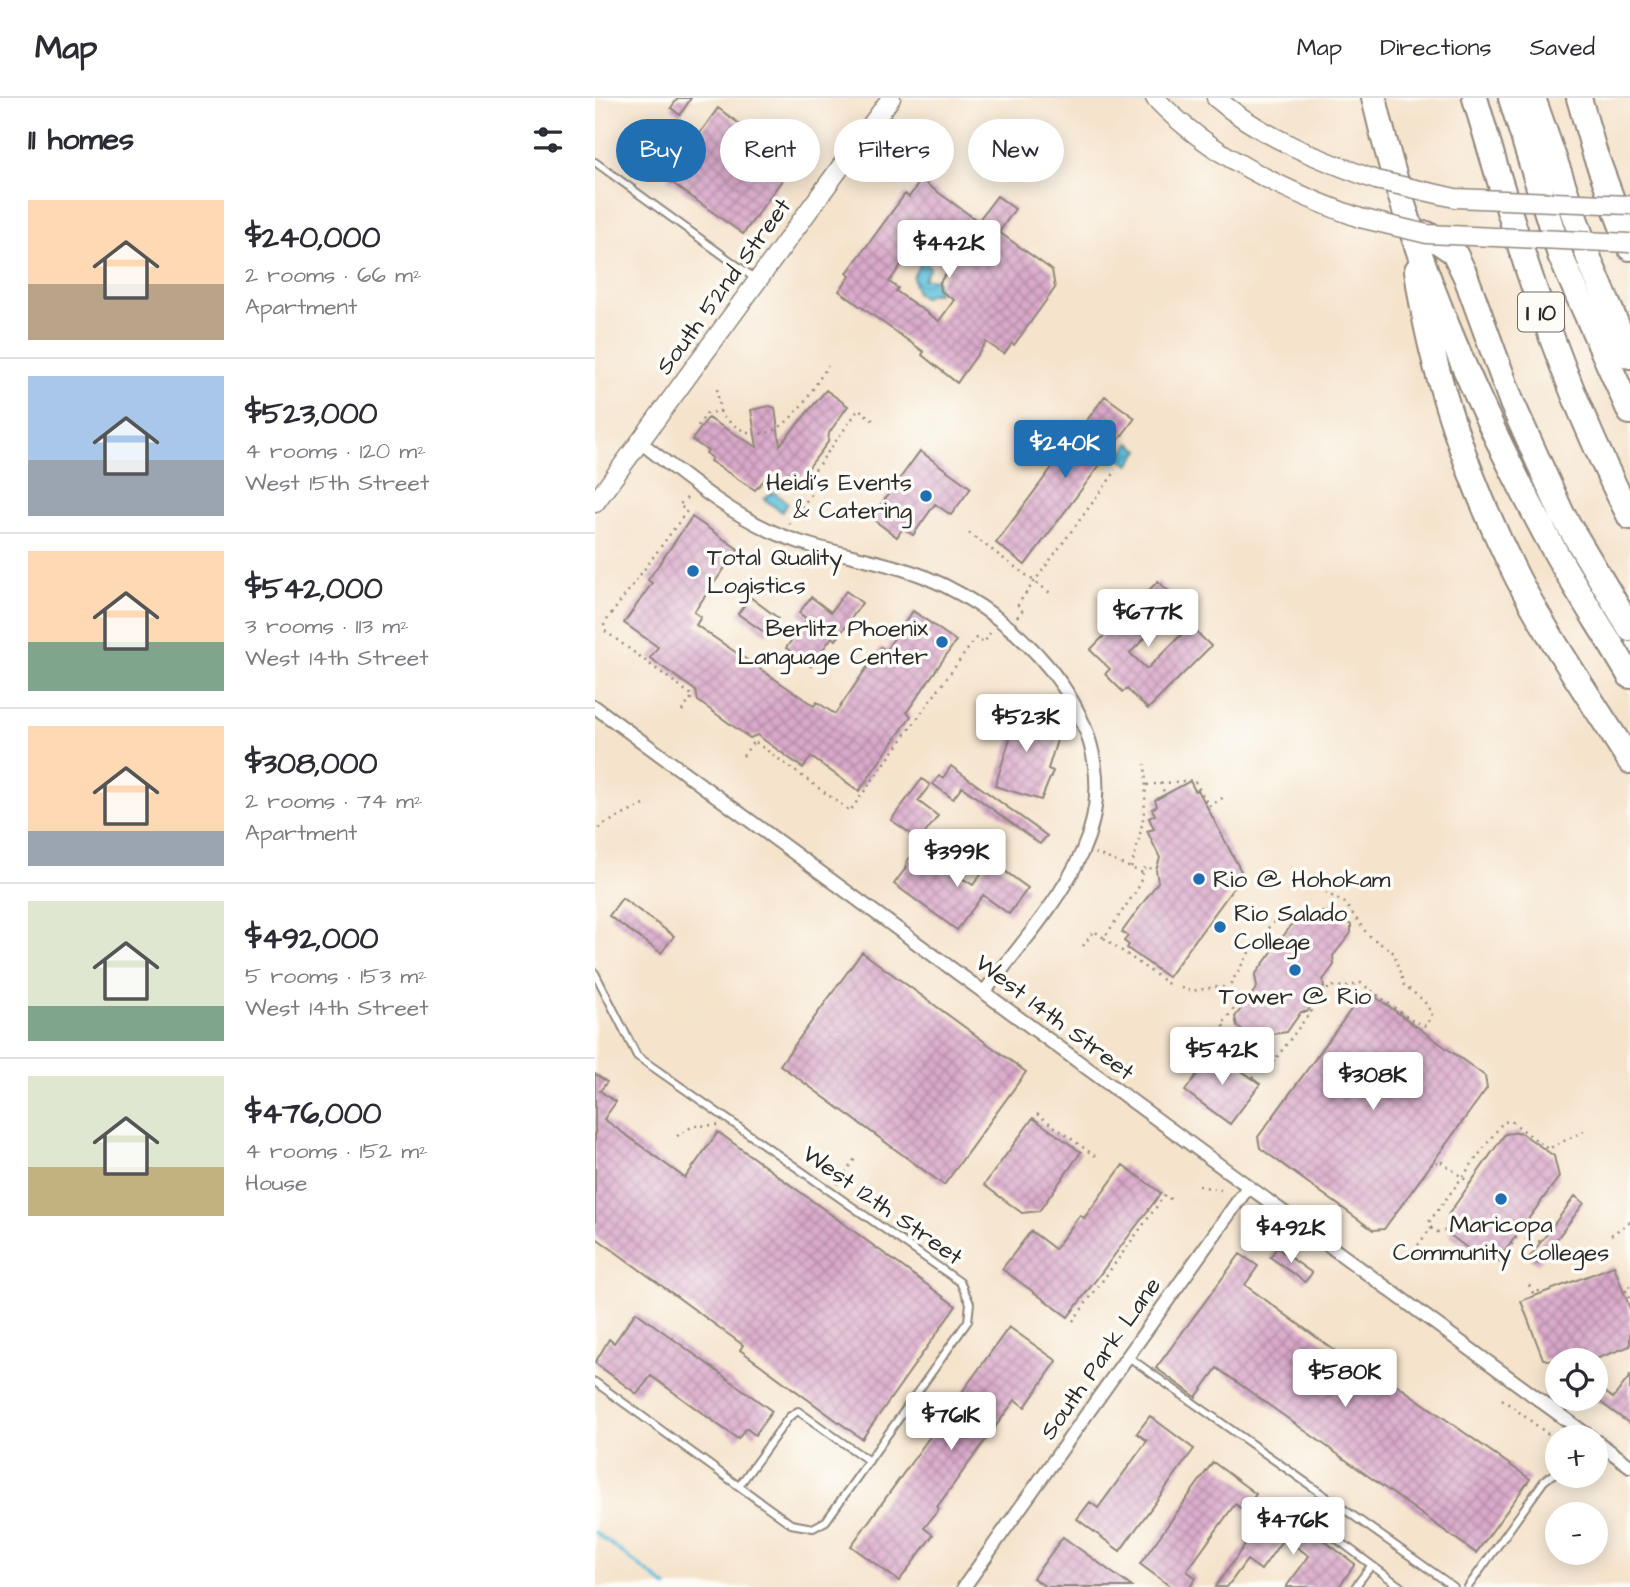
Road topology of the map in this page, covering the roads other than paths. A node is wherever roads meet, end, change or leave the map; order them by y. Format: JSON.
{"nodes":[{"id":1,"x":891,"y":98,"type":"edge"},
{"id":2,"x":1155,"y":98,"type":"edge"},
{"id":3,"x":1216,"y":98,"type":"edge"},
{"id":4,"x":1374,"y":98,"type":"edge"},
{"id":5,"x":1475,"y":98,"type":"edge"},
{"id":6,"x":1511,"y":98,"type":"edge"},
{"id":7,"x":1533,"y":98,"type":"edge"},
{"id":8,"x":1579,"y":98,"type":"edge"},
{"id":9,"x":595,"y":162,"type":"edge"},
{"id":10,"x":1630,"y":205,"type":"edge"},
{"id":11,"x":1420,"y":234,"type":"junction"},
{"id":12,"x":1630,"y":245,"type":"edge"},
{"id":13,"x":758,"y":281,"type":"junction"},
{"id":14,"x":1630,"y":356,"type":"edge"},
{"id":15,"x":1630,"y":412,"type":"edge"},
{"id":16,"x":640,"y":442,"type":"junction"},
{"id":17,"x":595,"y":503,"type":"edge"},
{"id":18,"x":1630,"y":517,"type":"edge"},
{"id":19,"x":1630,"y":628,"type":"edge"},
{"id":20,"x":1630,"y":676,"type":"edge"},
{"id":21,"x":595,"y":707,"type":"edge"},
{"id":22,"x":1630,"y":761,"type":"edge"},
{"id":23,"x":595,"y":973,"type":"edge"},
{"id":24,"x":985,"y":992,"type":"junction"},
{"id":25,"x":1248,"y":1187,"type":"junction"},
{"id":26,"x":1127,"y":1356,"type":"junction"},
{"id":27,"x":595,"y":1382,"type":"edge"},
{"id":28,"x":1574,"y":1425,"type":"edge"},
{"id":29,"x":1608,"y":1450,"type":"edge"},
{"id":30,"x":869,"y":1461,"type":"junction"},
{"id":31,"x":1630,"y":1466,"type":"edge"},
{"id":32,"x":1545,"y":1480,"type":"edge"},
{"id":33,"x":739,"y":1486,"type":"junction"},
{"id":34,"x":1306,"y":1516,"type":"dead end"},
{"id":35,"x":1371,"y":1566,"type":"junction"},
{"id":36,"x":964,"y":1587,"type":"edge"},
{"id":37,"x":1356,"y":1587,"type":"edge"},
{"id":38,"x":1401,"y":1587,"type":"edge"},
{"id":39,"x":1454,"y":1587,"type":"edge"},
{"id":40,"x":1468,"y":1587,"type":"edge"}],
"edges":[{"from":1,"to":13,"type":"main road","name":"South 52nd Street"},
{"from":2,"to":11,"type":"main road","bridge":true},
{"from":3,"to":10,"type":"main road","bridge":true},
{"from":4,"to":11,"type":"highway"},
{"from":5,"to":18,"type":"highway","number":"I 10"},
{"from":6,"to":15,"type":"highway"},
{"from":7,"to":14,"type":"highway"},
{"from":8,"to":12,"type":"highway"},
{"from":9,"to":13,"type":"lane"},
{"from":11,"to":12,"type":"main road","bridge":true},
{"from":11,"to":19,"type":"highway"},
{"from":11,"to":20,"type":"highway"},
{"from":11,"to":22,"type":"highway"},
{"from":13,"to":16,"type":"main road","name":"South 52nd Street"},
{"from":16,"to":17,"type":"main road","name":"South 52nd Street"},
{"from":16,"to":24,"type":"street"},
{"from":21,"to":24,"type":"street","name":"West 14th Street"},
{"from":23,"to":30,"type":"lane","name":"West 12th Street"},
{"from":24,"to":25,"type":"street","name":"West 14th Street"},
{"from":25,"to":26,"type":"street","name":"South Park Lane"},
{"from":25,"to":28,"type":"street","name":"West 14th Street"},
{"from":26,"to":36,"type":"street","name":"South Park Lane"},
{"from":26,"to":39,"type":"lane"},
{"from":27,"to":33,"type":"lane","name":"West 12th Street"},
{"from":29,"to":31,"type":"street"},
{"from":30,"to":33,"type":"lane","name":"West 12th Street"},
{"from":30,"to":33,"type":"lane"},
{"from":32,"to":40,"type":"lane"},
{"from":34,"to":35,"type":"lane"},
{"from":35,"to":37,"type":"lane"},
{"from":35,"to":38,"type":"lane"}]}
